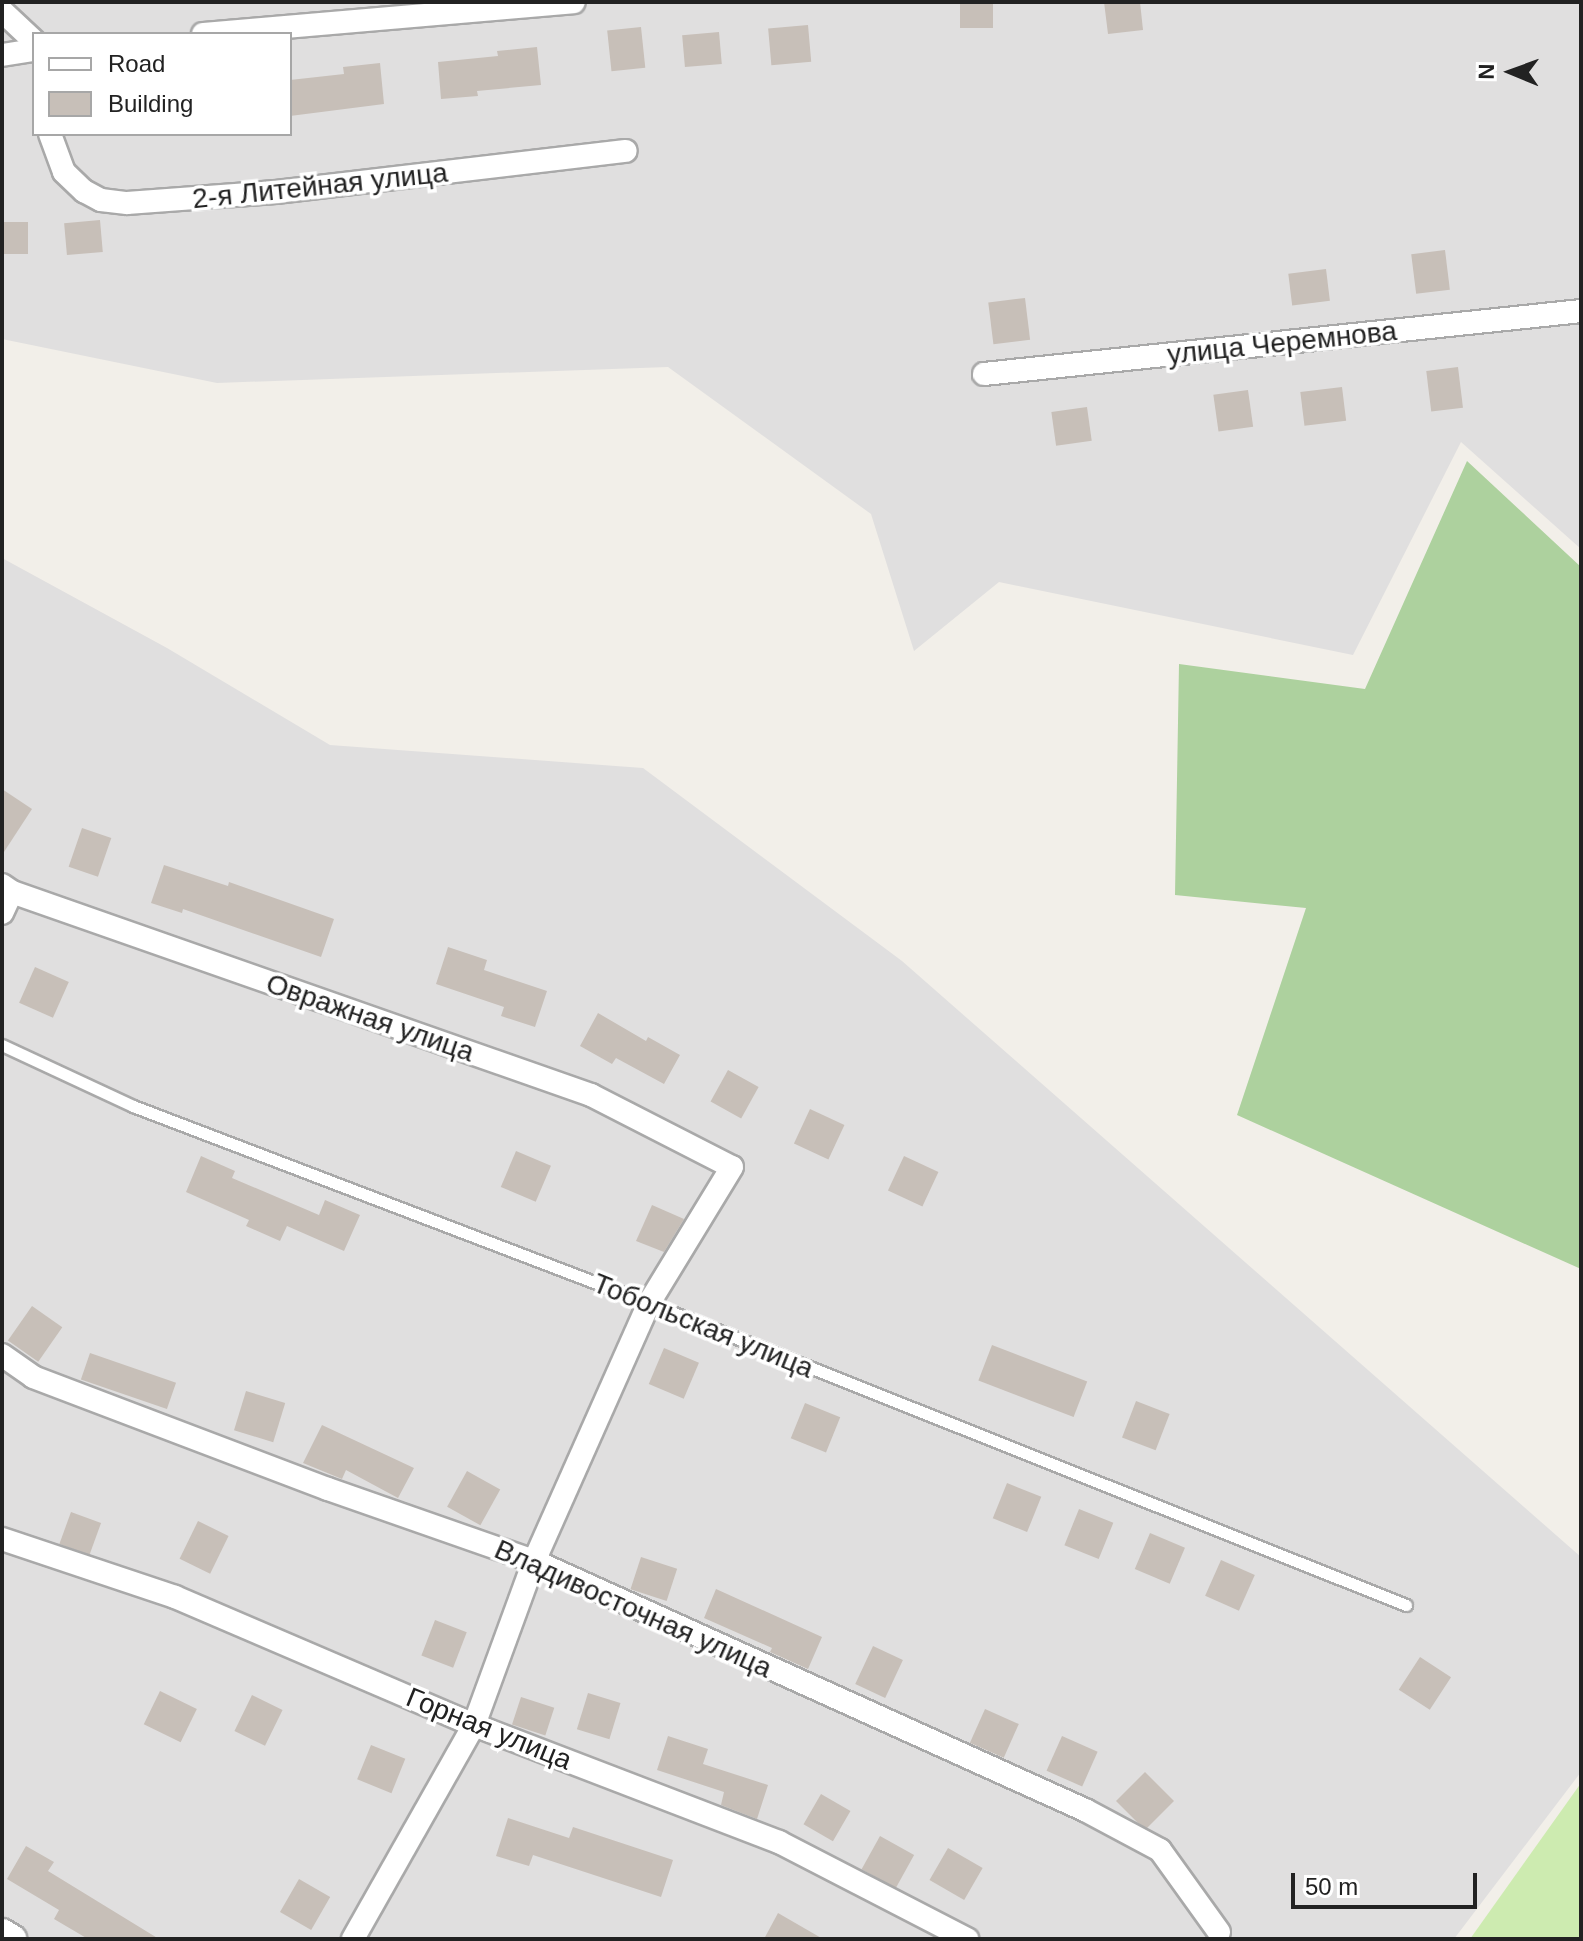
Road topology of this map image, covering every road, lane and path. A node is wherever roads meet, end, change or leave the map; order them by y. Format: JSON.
{"nodes":[{"id":1,"x":574,"y":2,"type":"edge"},
{"id":2,"x":2,"y":11,"type":"edge"},
{"id":3,"x":226,"y":32,"type":"edge"},
{"id":4,"x":32,"y":39,"type":"edge"},
{"id":5,"x":32,"y":50,"type":"edge"},
{"id":6,"x":2,"y":55,"type":"edge"},
{"id":7,"x":51,"y":136,"type":"edge"},
{"id":8,"x":626,"y":151,"type":"dead end"},
{"id":9,"x":1581,"y":311,"type":"edge"},
{"id":10,"x":984,"y":374,"type":"dead end"},
{"id":11,"x":7,"y":888,"type":"edge"},
{"id":12,"x":2,"y":913,"type":"edge"},
{"id":13,"x":2,"y":1045,"type":"edge"},
{"id":14,"x":649,"y":1303,"type":"junction"},
{"id":15,"x":2,"y":1355,"type":"edge"},
{"id":16,"x":2,"y":1539,"type":"edge"},
{"id":17,"x":534,"y":1561,"type":"junction"},
{"id":18,"x":1406,"y":1605,"type":"dead end"},
{"id":19,"x":474,"y":1725,"type":"junction"},
{"id":20,"x":2,"y":1933,"type":"edge"},
{"id":21,"x":1217,"y":1936,"type":"edge"},
{"id":22,"x":12,"y":1939,"type":"edge"},
{"id":23,"x":353,"y":1939,"type":"edge"},
{"id":24,"x":967,"y":1939,"type":"edge"}],
"edges":[{"from":1,"to":3,"type":"street"},
{"from":2,"to":4,"type":"street"},
{"from":5,"to":6,"type":"street"},
{"from":7,"to":8,"type":"street","name":"2-я Литейная улица"},
{"from":9,"to":10,"type":"street","name":"улица Черемнова"},
{"from":11,"to":12,"type":"street"},
{"from":11,"to":14,"type":"street","name":"Овражная улица"},
{"from":13,"to":14,"type":"lane","name":"Тобольская улица"},
{"from":14,"to":17,"type":"street"},
{"from":14,"to":18,"type":"lane","name":"Тобольская улица"},
{"from":15,"to":17,"type":"street","name":"Владивосточная улица"},
{"from":16,"to":19,"type":"street","name":"Горная улица"},
{"from":17,"to":19,"type":"street"},
{"from":17,"to":21,"type":"street","name":"Владивосточная улица"},
{"from":19,"to":23,"type":"street"},
{"from":19,"to":24,"type":"street","name":"Горная улица"},
{"from":20,"to":22,"type":"street"}]}
